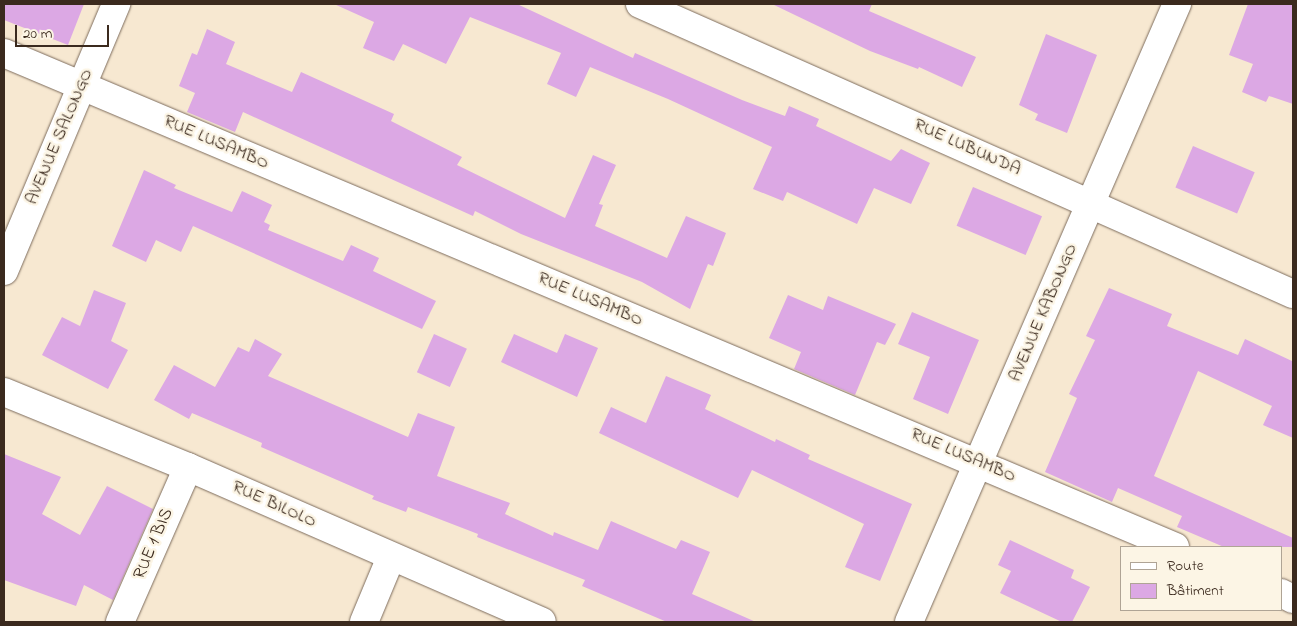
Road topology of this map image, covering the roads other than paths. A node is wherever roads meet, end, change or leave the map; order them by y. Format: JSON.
{"nodes":[{"id":1,"x":116,"y":4,"type":"edge"},
{"id":2,"x":640,"y":4,"type":"edge"},
{"id":3,"x":1177,"y":4,"type":"edge"},
{"id":4,"x":4,"y":54,"type":"edge"},
{"id":5,"x":80,"y":87,"type":"junction"},
{"id":6,"x":1092,"y":203,"type":"junction"},
{"id":7,"x":4,"y":271,"type":"edge"},
{"id":8,"x":1293,"y":294,"type":"edge"},
{"id":9,"x":4,"y":392,"type":"edge"},
{"id":10,"x":980,"y":463,"type":"junction"},
{"id":11,"x":188,"y":467,"type":"junction"},
{"id":12,"x":1173,"y":546,"type":"edge"},
{"id":13,"x":391,"y":557,"type":"junction"},
{"id":14,"x":120,"y":622,"type":"edge"},
{"id":15,"x":364,"y":622,"type":"edge"},
{"id":16,"x":542,"y":622,"type":"edge"},
{"id":17,"x":909,"y":622,"type":"edge"}],
"edges":[{"from":1,"to":5,"type":"street","name":"AVENUE SALONGO"},
{"from":2,"to":6,"type":"street","name":"RUE LUBUNDA"},
{"from":3,"to":6,"type":"street","name":"AVENUE KABONGO"},
{"from":4,"to":5,"type":"street","name":"RUE LUSAMBO"},
{"from":5,"to":7,"type":"street","name":"AVENUE SALONGO"},
{"from":5,"to":10,"type":"street","name":"RUE LUSAMBO"},
{"from":6,"to":8,"type":"street","name":"RUE LUBUNDA"},
{"from":6,"to":10,"type":"street","name":"AVENUE KABONGO"},
{"from":9,"to":11,"type":"street","name":"RUE BILOLO"},
{"from":10,"to":12,"type":"street","name":"RUE LUSAMBO"},
{"from":10,"to":17,"type":"street","name":"AVENUE KABONGO"},
{"from":11,"to":13,"type":"street","name":"RUE BILOLO"},
{"from":11,"to":14,"type":"street","name":"RUE 1 BIS"},
{"from":13,"to":15,"type":"street"},
{"from":13,"to":16,"type":"street","name":"RUE BILOLO"}]}
